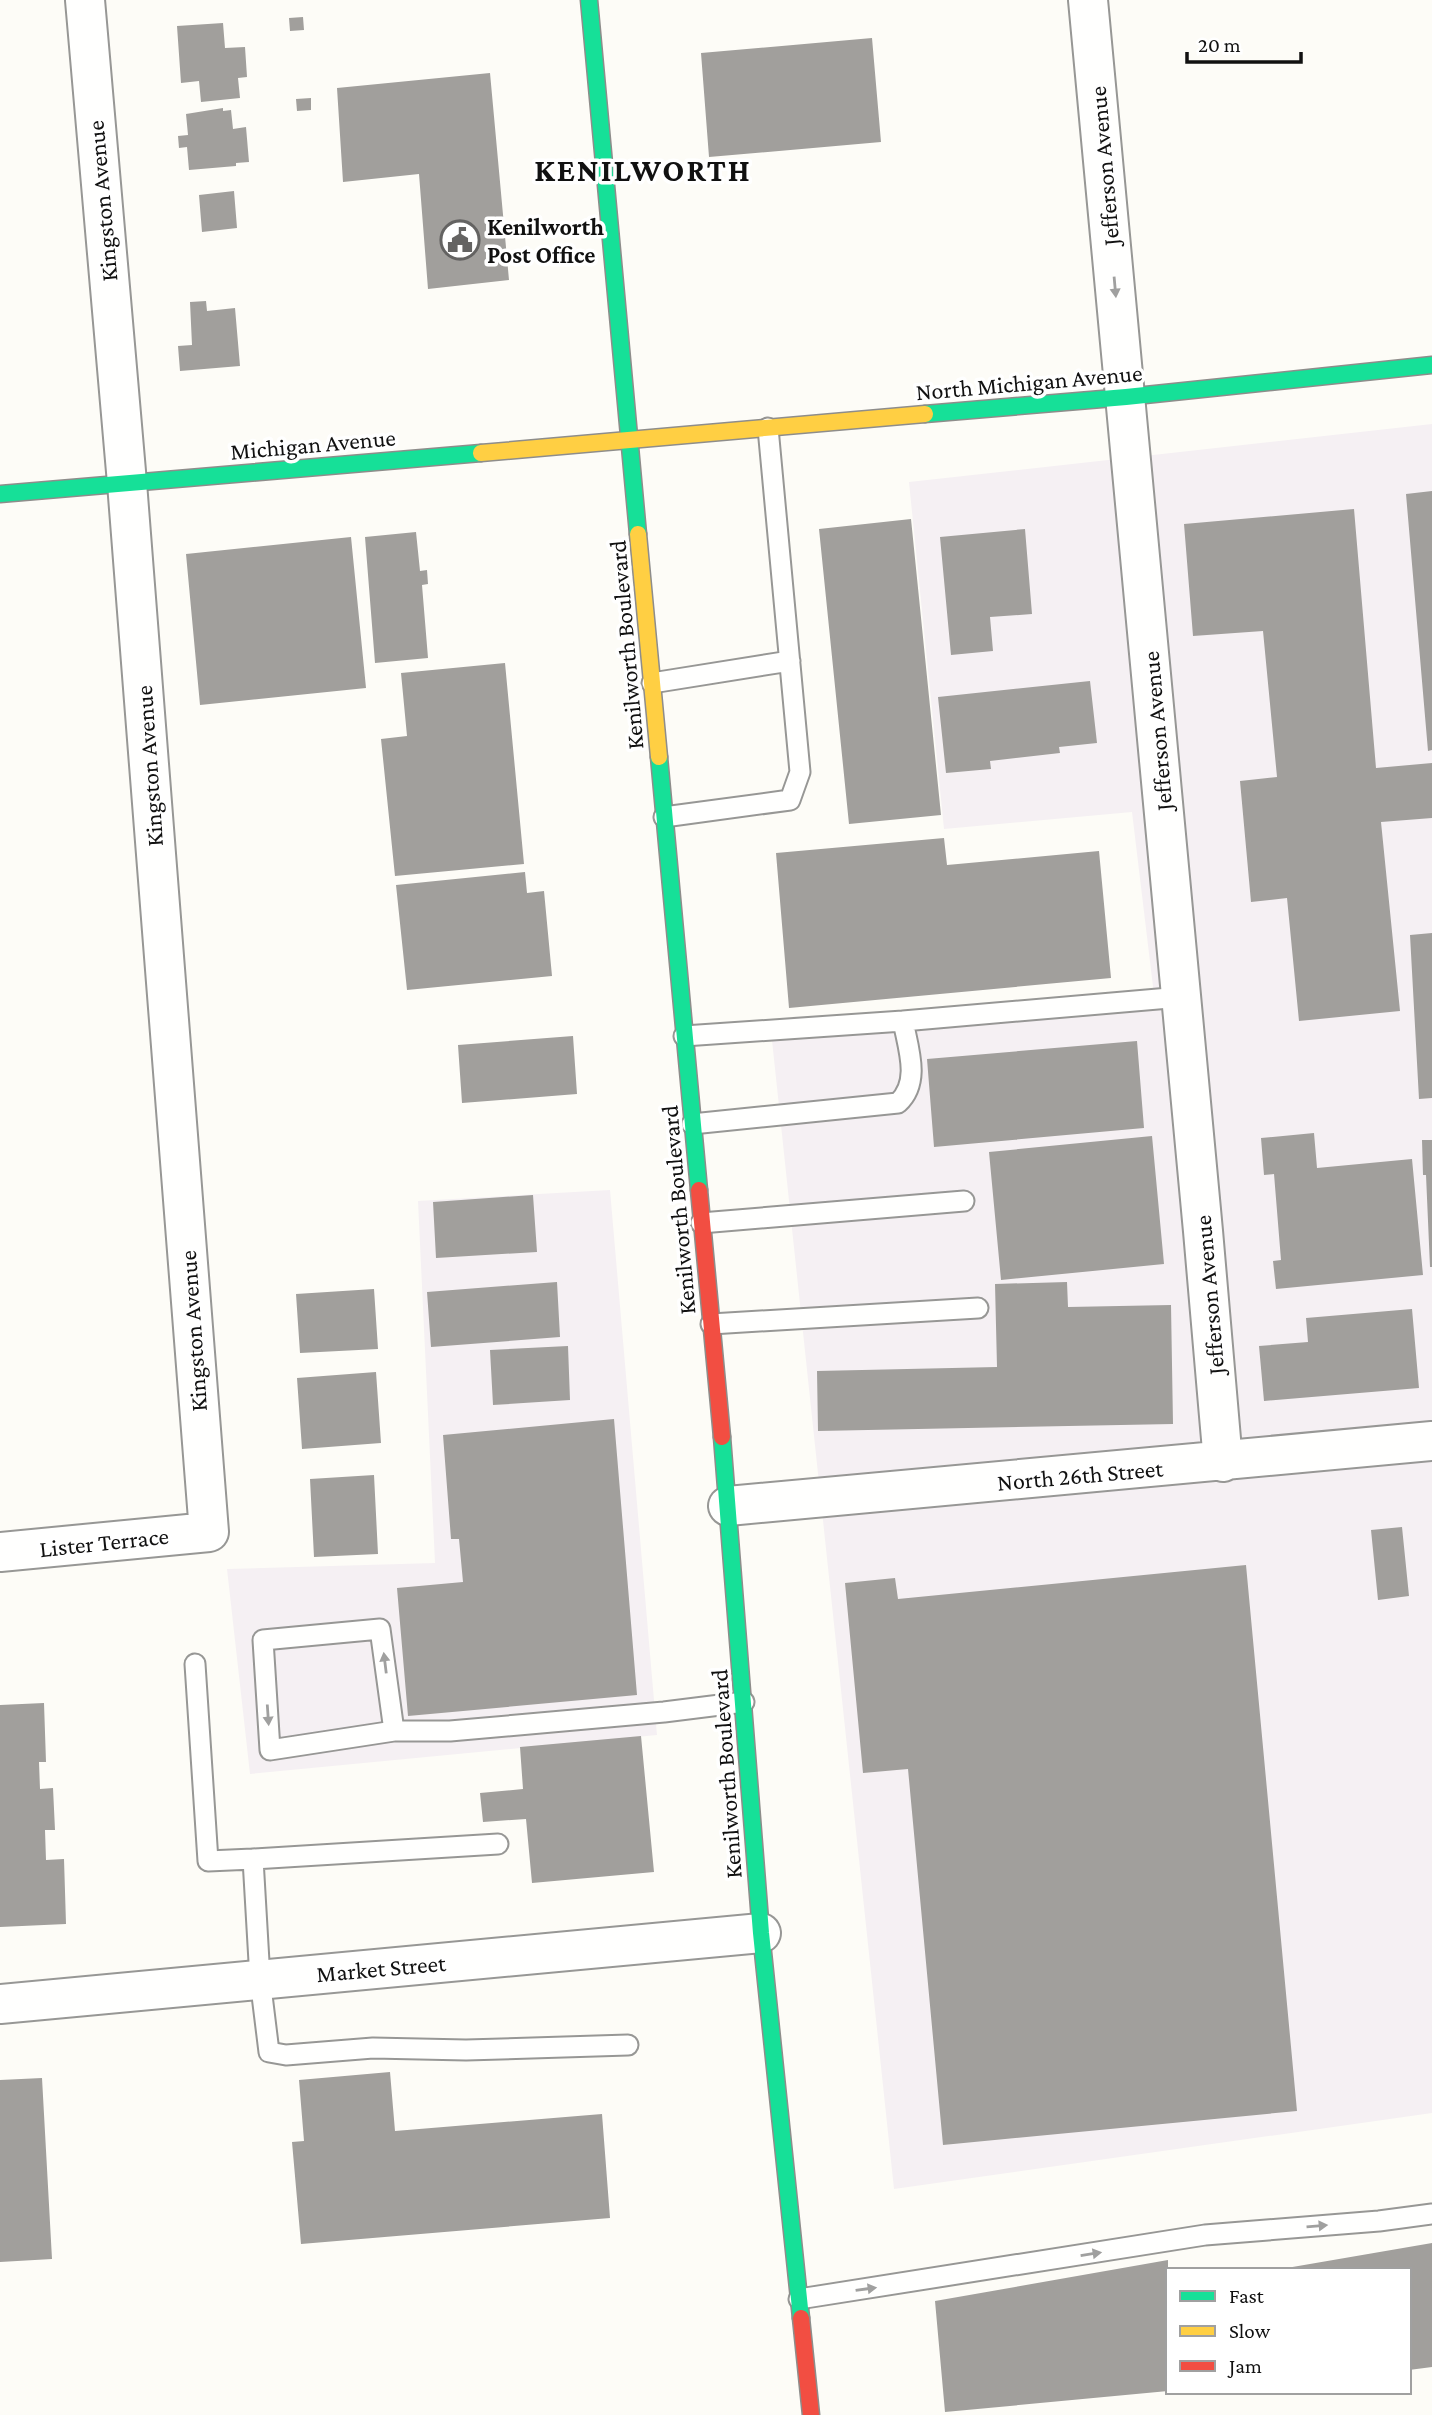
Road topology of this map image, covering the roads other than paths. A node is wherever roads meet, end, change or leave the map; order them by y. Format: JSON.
{"nodes":[{"id":1,"x":85,"y":0,"type":"edge"},
{"id":2,"x":589,"y":0,"type":"edge"},
{"id":3,"x":1088,"y":0,"type":"edge"},
{"id":4,"x":1432,"y":365,"type":"edge"},
{"id":5,"x":1126,"y":397,"type":"junction"},
{"id":6,"x":768,"y":428,"type":"junction"},
{"id":7,"x":630,"y":440,"type":"junction"},
{"id":8,"x":127,"y":483,"type":"junction"},
{"id":9,"x":0,"y":494,"type":"edge"},
{"id":10,"x":790,"y":662,"type":"junction"},
{"id":11,"x":652,"y":683,"type":"junction"},
{"id":12,"x":664,"y":817,"type":"junction"},
{"id":13,"x":1181,"y":996,"type":"junction"},
{"id":14,"x":903,"y":1021,"type":"junction"},
{"id":15,"x":684,"y":1036,"type":"junction"},
{"id":16,"x":692,"y":1124,"type":"junction"},
{"id":17,"x":964,"y":1201,"type":"dead end"},
{"id":18,"x":701,"y":1223,"type":"junction"},
{"id":19,"x":978,"y":1308,"type":"dead end"},
{"id":20,"x":711,"y":1324,"type":"junction"},
{"id":21,"x":1432,"y":1441,"type":"edge"},
{"id":22,"x":1223,"y":1462,"type":"junction"},
{"id":23,"x":728,"y":1506,"type":"junction"},
{"id":24,"x":209,"y":1532,"type":"joint"},
{"id":25,"x":0,"y":1552,"type":"edge"},
{"id":26,"x":195,"y":1664,"type":"dead end"},
{"id":27,"x":744,"y":1702,"type":"junction"},
{"id":28,"x":394,"y":1731,"type":"junction"},
{"id":29,"x":499,"y":1843,"type":"dead end"},
{"id":30,"x":253,"y":1859,"type":"junction"},
{"id":31,"x":761,"y":1933,"type":"junction"},
{"id":32,"x":260,"y":1979,"type":"junction"},
{"id":33,"x":0,"y":2004,"type":"edge"},
{"id":34,"x":628,"y":2045,"type":"dead end"},
{"id":35,"x":1432,"y":2214,"type":"edge"},
{"id":36,"x":799,"y":2299,"type":"junction"},
{"id":37,"x":811,"y":2415,"type":"edge"}],
"edges":[{"from":1,"to":8,"type":"street","name":"Kingston Avenue"},
{"from":2,"to":7,"type":"main road","name":"Kenilworth Boulevard"},
{"from":3,"to":5,"type":"street","name":"Jefferson Avenue","one_way":true},
{"from":4,"to":5,"type":"main road","name":"North Michigan Avenue"},
{"from":5,"to":6,"type":"main road","name":"North Michigan Avenue"},
{"from":5,"to":13,"type":"street","name":"Jefferson Avenue"},
{"from":6,"to":7,"type":"main road","name":"North Michigan Avenue"},
{"from":6,"to":10,"type":"lane"},
{"from":7,"to":8,"type":"main road","name":"Michigan Avenue"},
{"from":7,"to":11,"type":"main road","name":"Kenilworth Boulevard"},
{"from":8,"to":9,"type":"main road","name":"Michigan Avenue"},
{"from":8,"to":24,"type":"street","name":"Kingston Avenue"},
{"from":10,"to":11,"type":"lane"},
{"from":10,"to":12,"type":"lane"},
{"from":11,"to":12,"type":"main road","name":"Kenilworth Boulevard"},
{"from":12,"to":15,"type":"main road","name":"Kenilworth Boulevard"},
{"from":13,"to":14,"type":"lane"},
{"from":13,"to":22,"type":"street","name":"Jefferson Avenue"},
{"from":14,"to":15,"type":"lane"},
{"from":14,"to":16,"type":"lane"},
{"from":15,"to":16,"type":"main road","name":"Kenilworth Boulevard"},
{"from":16,"to":18,"type":"main road","name":"Kenilworth Boulevard"},
{"from":17,"to":18,"type":"lane"},
{"from":18,"to":20,"type":"main road","name":"Kenilworth Boulevard"},
{"from":19,"to":20,"type":"lane"},
{"from":20,"to":23,"type":"main road","name":"Kenilworth Boulevard"},
{"from":21,"to":22,"type":"street","name":"North 26th Street"},
{"from":22,"to":23,"type":"street","name":"North 26th Street"},
{"from":23,"to":27,"type":"main road","name":"Kenilworth Boulevard"},
{"from":24,"to":25,"type":"street","name":"Lister Terrace"},
{"from":26,"to":30,"type":"lane"},
{"from":27,"to":28,"type":"lane"},
{"from":27,"to":31,"type":"main road","name":"Kenilworth Boulevard"},
{"from":28,"to":28,"type":"lane","one_way":true},
{"from":29,"to":30,"type":"lane"},
{"from":30,"to":32,"type":"lane"},
{"from":31,"to":32,"type":"street","name":"Market Street"},
{"from":31,"to":36,"type":"main road","name":"Kenilworth Boulevard"},
{"from":32,"to":33,"type":"street","name":"Market Street"},
{"from":32,"to":34,"type":"lane"},
{"from":36,"to":35,"type":"lane","one_way":true},
{"from":36,"to":37,"type":"main road","name":"Kenilworth Boulevard"}]}
